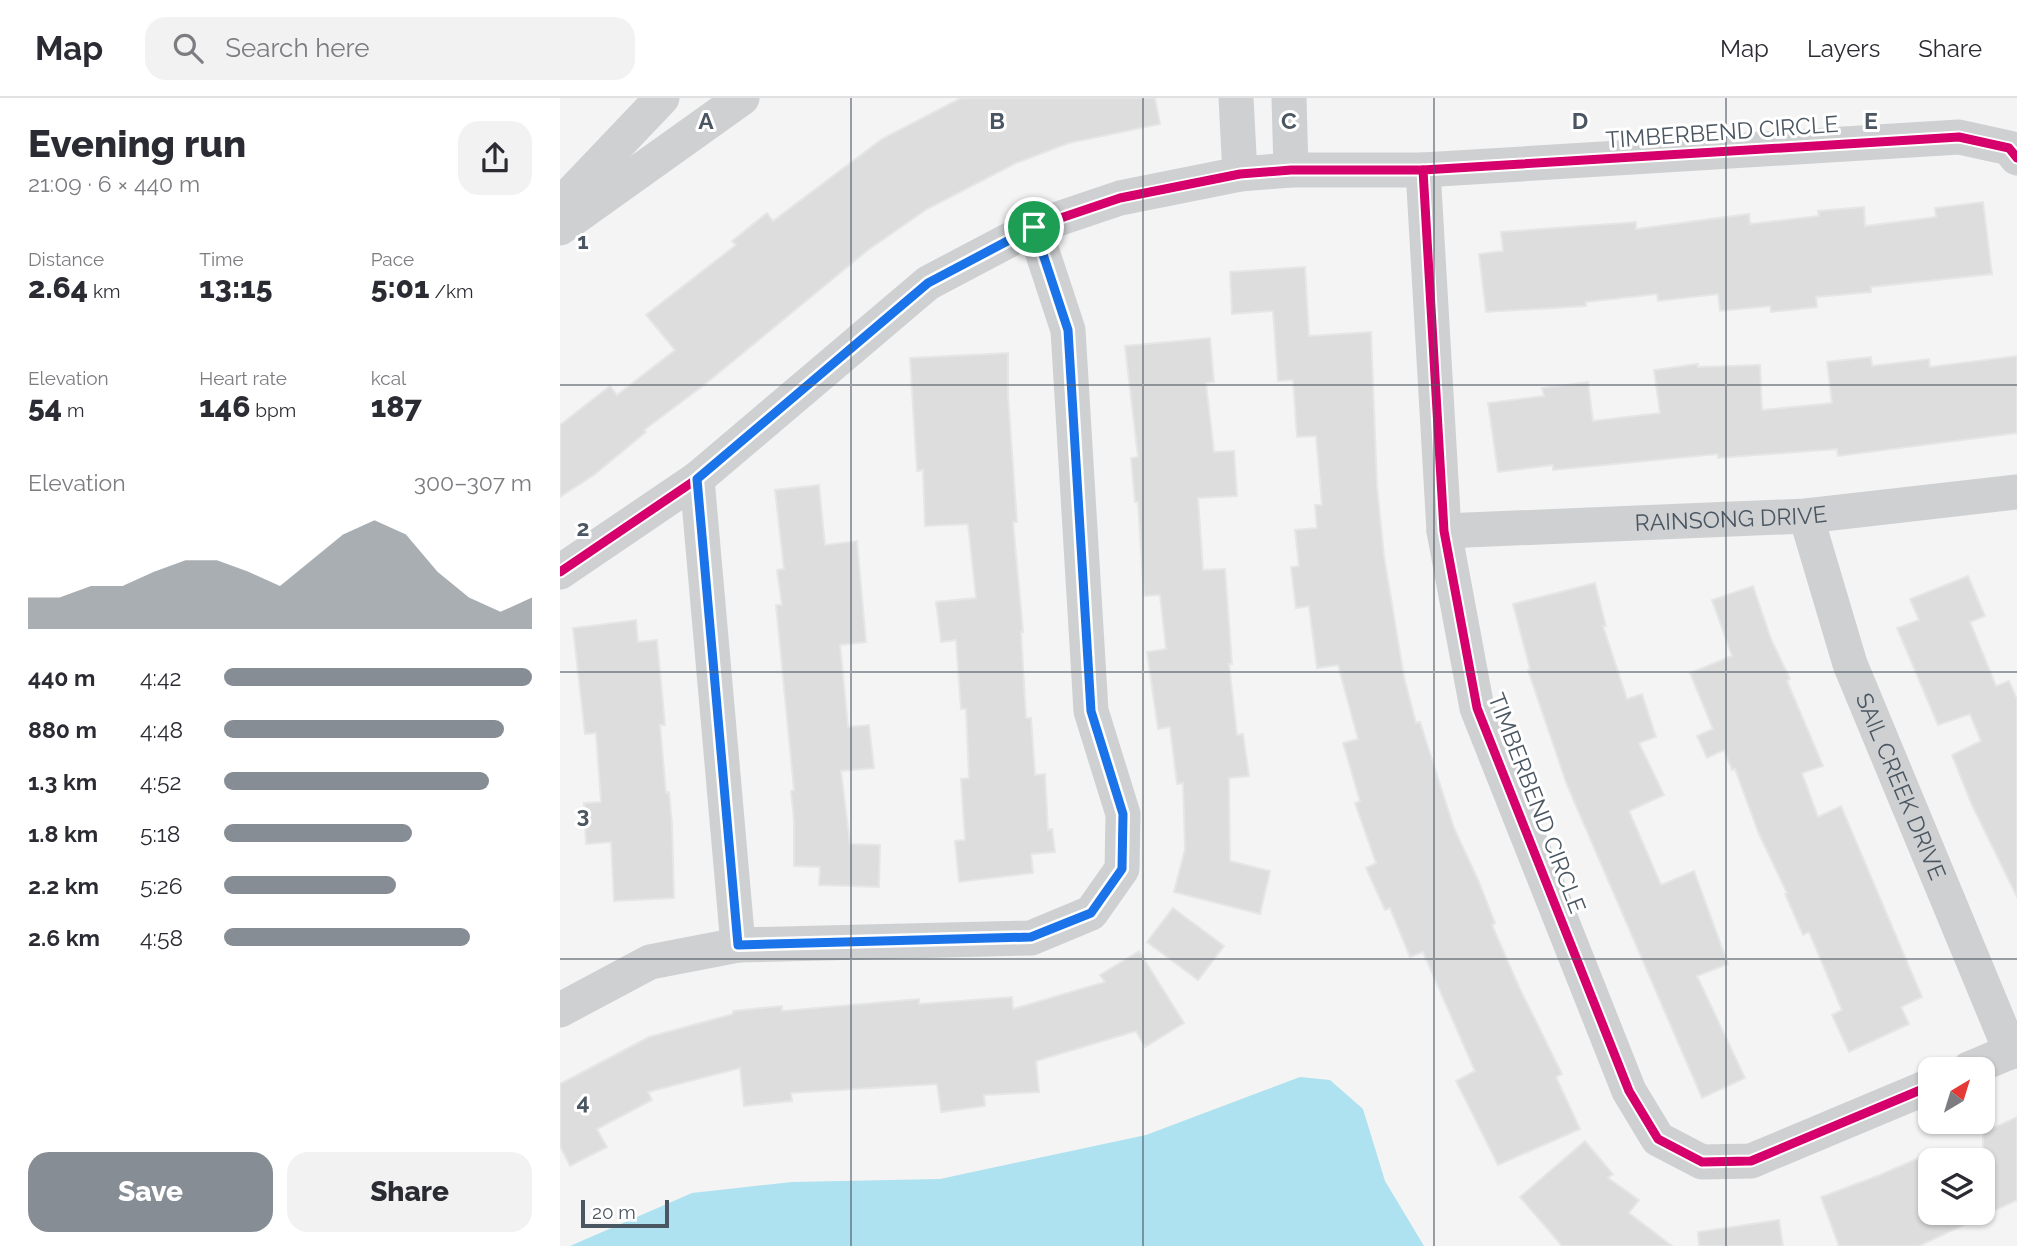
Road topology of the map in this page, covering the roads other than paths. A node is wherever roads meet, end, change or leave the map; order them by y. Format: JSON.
{"nodes":[{"id":1,"x":662,"y":98,"type":"edge"},
{"id":2,"x":742,"y":98,"type":"edge"},
{"id":3,"x":1236,"y":98,"type":"edge"},
{"id":4,"x":1289,"y":98,"type":"edge"},
{"id":5,"x":2017,"y":158,"type":"edge"},
{"id":6,"x":1291,"y":170,"type":"junction"},
{"id":7,"x":1423,"y":170,"type":"junction"},
{"id":8,"x":1240,"y":174,"type":"junction"},
{"id":9,"x":560,"y":205,"type":"edge"},
{"id":10,"x":1034,"y":227,"type":"junction"},
{"id":11,"x":560,"y":228,"type":"edge"},
{"id":12,"x":697,"y":479,"type":"junction"},
{"id":13,"x":2017,"y":492,"type":"edge"},
{"id":14,"x":1806,"y":516,"type":"junction"},
{"id":15,"x":1444,"y":531,"type":"junction"},
{"id":16,"x":560,"y":572,"type":"edge"},
{"id":17,"x":738,"y":945,"type":"junction"},
{"id":18,"x":560,"y":1010,"type":"edge"},
{"id":19,"x":2014,"y":1050,"type":"edge"},
{"id":20,"x":1995,"y":1058,"type":"edge"},
{"id":21,"x":1918,"y":1091,"type":"edge"}],
"edges":[{"from":1,"to":9,"type":"street"},
{"from":2,"to":11,"type":"street"},
{"from":3,"to":8,"type":"street"},
{"from":4,"to":6,"type":"street"},
{"from":5,"to":7,"type":"street","name":"TIMBERBEND CIRCLE"},
{"from":6,"to":7,"type":"street","name":"TIMBERBEND CIRCLE"},
{"from":6,"to":8,"type":"street","name":"TIMBERBEND CIRCLE"},
{"from":7,"to":15,"type":"street","name":"TIMBERBEND CIRCLE"},
{"from":8,"to":10,"type":"street","name":"TIMBERBEND CIRCLE"},
{"from":10,"to":12,"type":"street","name":"TIMBERBEND CIRCLE"},
{"from":10,"to":17,"type":"street"},
{"from":12,"to":16,"type":"street","name":"TIMBERBEND CIRCLE"},
{"from":12,"to":17,"type":"street"},
{"from":13,"to":14,"type":"street","name":"RAINSONG DRIVE"},
{"from":14,"to":15,"type":"street","name":"RAINSONG DRIVE"},
{"from":14,"to":19,"type":"street","name":"SAIL CREEK DRIVE"},
{"from":15,"to":21,"type":"street","name":"TIMBERBEND CIRCLE"},
{"from":17,"to":18,"type":"street"},
{"from":19,"to":20,"type":"street"}]}
